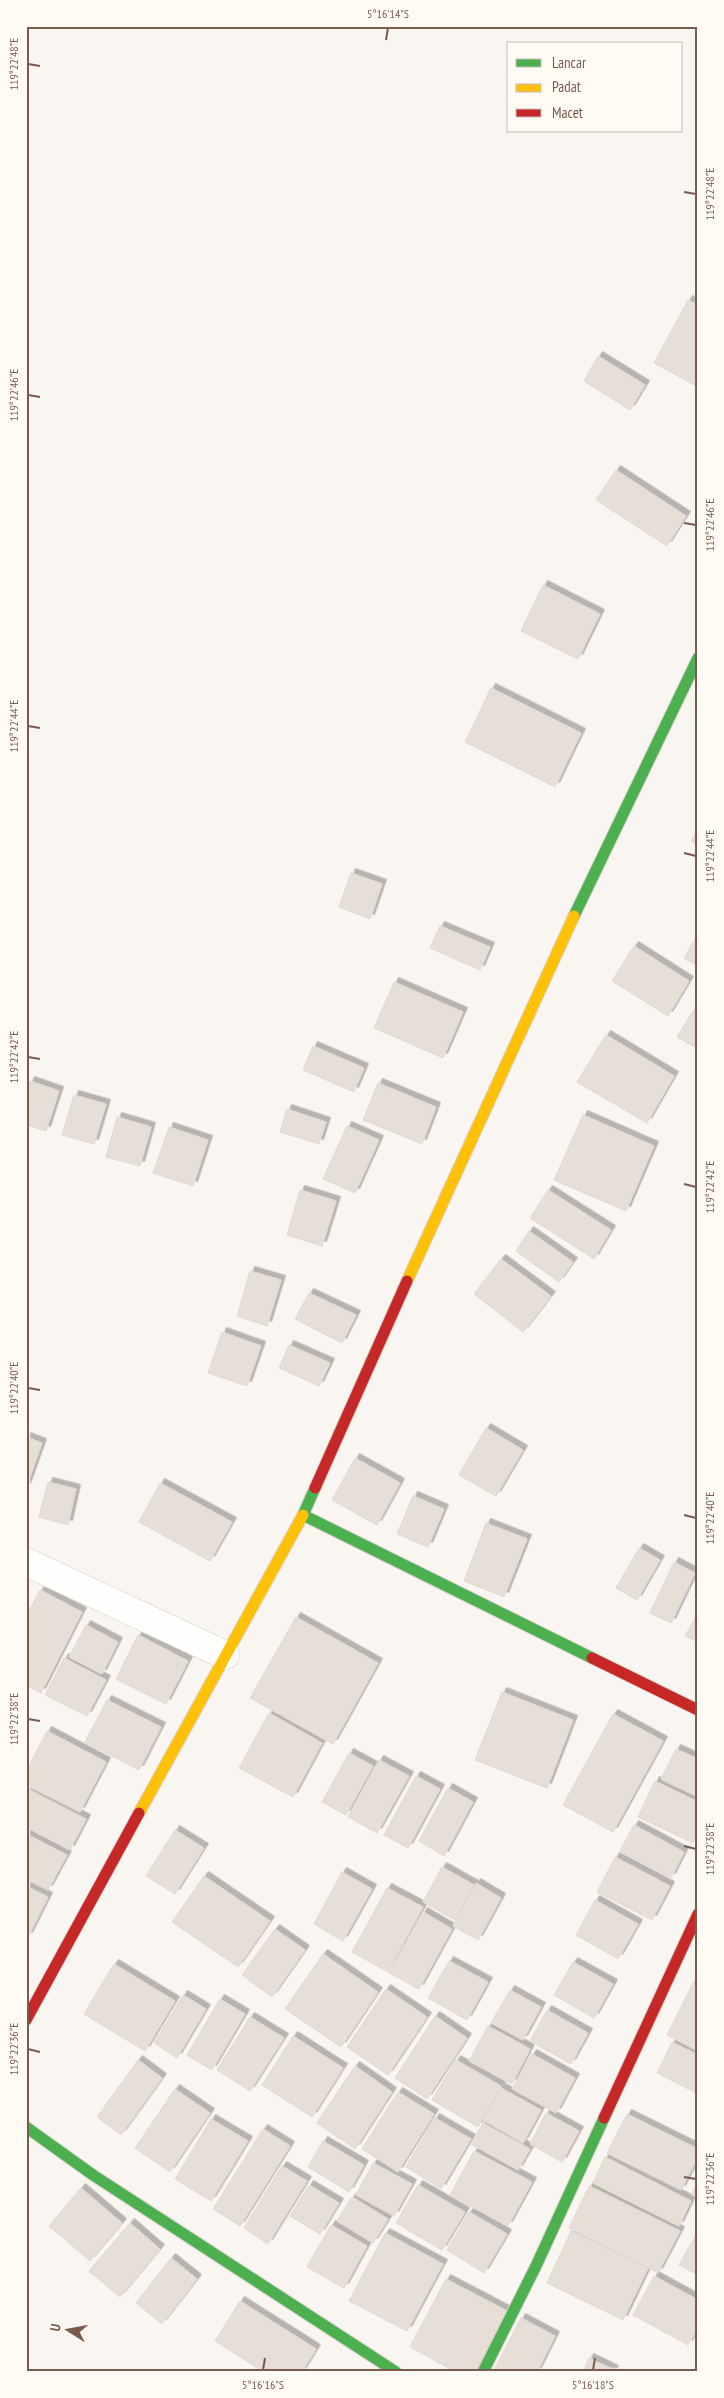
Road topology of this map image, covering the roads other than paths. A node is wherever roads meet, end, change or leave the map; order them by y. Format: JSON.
{"nodes":[{"id":1,"x":698,"y":658,"type":"edge"},
{"id":2,"x":303,"y":1515,"type":"junction"},
{"id":3,"x":26,"y":1562,"type":"edge"},
{"id":4,"x":226,"y":1655,"type":"junction"},
{"id":5,"x":698,"y":1710,"type":"edge"},
{"id":6,"x":698,"y":1914,"type":"edge"},
{"id":7,"x":26,"y":2020,"type":"edge"},
{"id":8,"x":26,"y":2127,"type":"edge"},
{"id":9,"x":396,"y":2372,"type":"edge"},
{"id":10,"x":483,"y":2372,"type":"edge"}],
"edges":[{"from":1,"to":2,"type":"street"},
{"from":2,"to":4,"type":"street"},
{"from":2,"to":5,"type":"street"},
{"from":3,"to":4,"type":"street"},
{"from":4,"to":7,"type":"street"},
{"from":6,"to":10,"type":"street"},
{"from":8,"to":9,"type":"street"}]}
